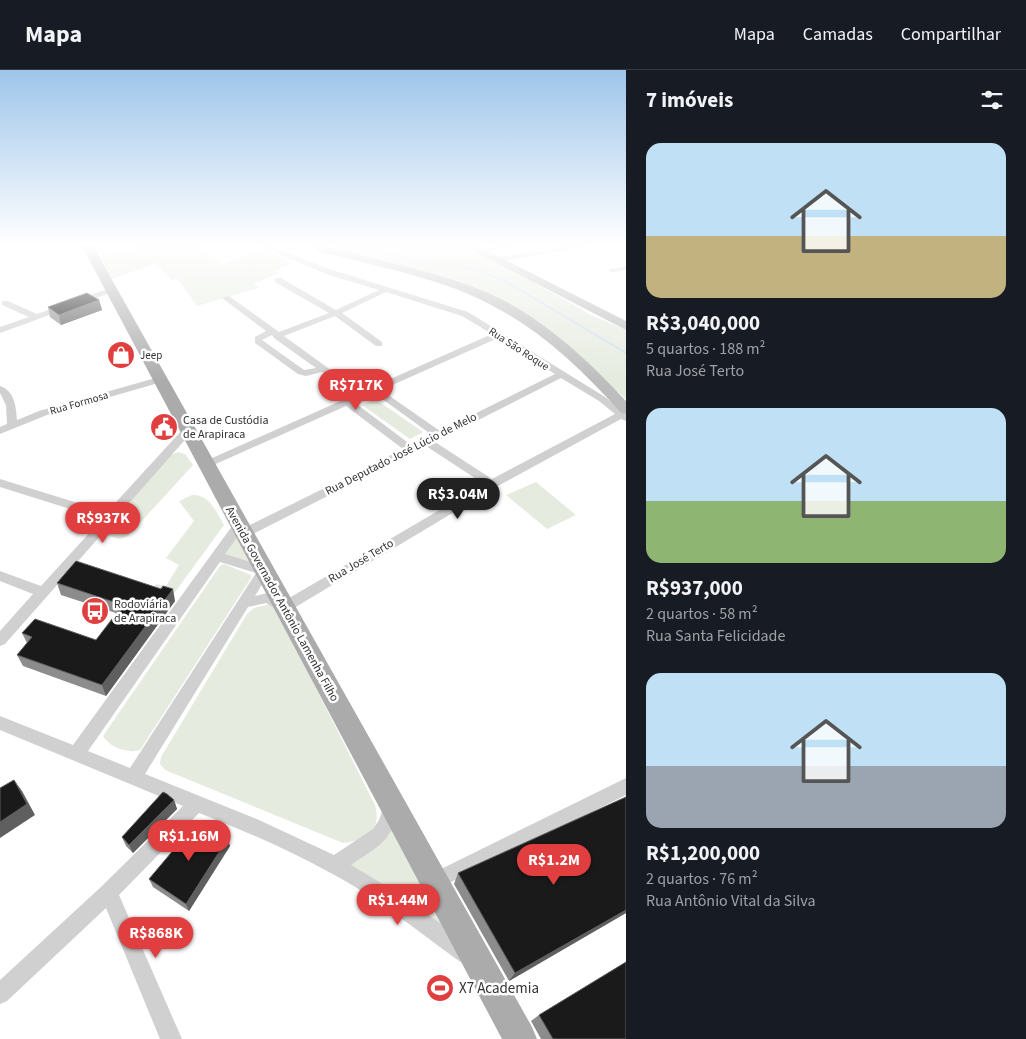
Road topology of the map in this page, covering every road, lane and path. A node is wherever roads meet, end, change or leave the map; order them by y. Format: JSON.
{"nodes":[{"id":1,"x":111,"y":291,"type":"joint"},
{"id":2,"x":298,"y":291,"type":"edge"},
{"id":3,"x":382,"y":291,"type":"edge"},
{"id":4,"x":389,"y":291,"type":"edge"},
{"id":5,"x":473,"y":291,"type":"edge"},
{"id":6,"x":557,"y":291,"type":"edge"},
{"id":7,"x":226,"y":298,"type":"dead end"},
{"id":8,"x":5,"y":303,"type":"dead end"},
{"id":9,"x":336,"y":313,"type":"junction"},
{"id":10,"x":36,"y":318,"type":"junction"},
{"id":11,"x":626,"y":326,"type":"edge"},
{"id":12,"x":0,"y":330,"type":"edge"},
{"id":13,"x":274,"y":334,"type":"junction"},
{"id":14,"x":497,"y":335,"type":"junction"},
{"id":15,"x":379,"y":344,"type":"dead end"},
{"id":16,"x":322,"y":369,"type":"junction"},
{"id":17,"x":559,"y":374,"type":"junction"},
{"id":18,"x":159,"y":380,"type":"junction"},
{"id":19,"x":0,"y":389,"type":"edge"},
{"id":20,"x":374,"y":390,"type":"junction"},
{"id":21,"x":361,"y":396,"type":"junction"},
{"id":22,"x":347,"y":402,"type":"junction"},
{"id":23,"x":625,"y":414,"type":"edge"},
{"id":24,"x":12,"y":426,"type":"junction"},
{"id":25,"x":187,"y":430,"type":"junction"},
{"id":26,"x":0,"y":431,"type":"edge"},
{"id":27,"x":439,"y":435,"type":"junction"},
{"id":28,"x":426,"y":441,"type":"junction"},
{"id":29,"x":410,"y":449,"type":"junction"},
{"id":30,"x":206,"y":465,"type":"junction"},
{"id":31,"x":0,"y":483,"type":"edge"},
{"id":32,"x":492,"y":484,"type":"junction"},
{"id":33,"x":109,"y":517,"type":"junction"},
{"id":34,"x":241,"y":529,"type":"junction"},
{"id":35,"x":217,"y":556,"type":"junction"},
{"id":36,"x":264,"y":571,"type":"junction"},
{"id":37,"x":0,"y":576,"type":"edge"},
{"id":38,"x":43,"y":592,"type":"junction"},
{"id":39,"x":244,"y":602,"type":"junction"},
{"id":40,"x":284,"y":607,"type":"junction"},
{"id":41,"x":0,"y":640,"type":"edge"},
{"id":42,"x":0,"y":723,"type":"edge"},
{"id":43,"x":77,"y":753,"type":"junction"},
{"id":44,"x":134,"y":776,"type":"junction"},
{"id":45,"x":626,"y":786,"type":"edge"},
{"id":46,"x":196,"y":804,"type":"junction"},
{"id":47,"x":392,"y":807,"type":"junction"},
{"id":48,"x":335,"y":865,"type":"junction"},
{"id":49,"x":434,"y":881,"type":"junction"},
{"id":50,"x":109,"y":893,"type":"junction"},
{"id":51,"x":476,"y":962,"type":"junction"},
{"id":52,"x":0,"y":994,"type":"edge"},
{"id":53,"x":170,"y":1039,"type":"edge"},
{"id":54,"x":520,"y":1039,"type":"edge"}],
"edges":[{"from":1,"to":10,"type":"street"},
{"from":1,"to":18,"type":"main road","name":"Avenida Governador Antônio Lamenha Filho"},
{"from":2,"to":9,"type":"street"},
{"from":3,"to":9,"type":"street"},
{"from":4,"to":14,"type":"street","name":"Rua São Roque"},
{"from":5,"to":23,"type":"main road"},
{"from":6,"to":11,"type":"main road"},
{"from":7,"to":13,"type":"street"},
{"from":8,"to":10,"type":"street"},
{"from":9,"to":13,"type":"street"},
{"from":9,"to":15,"type":"street"},
{"from":10,"to":12,"type":"street"},
{"from":13,"to":16,"type":"street"},
{"from":13,"to":16,"type":"street"},
{"from":14,"to":17,"type":"street","name":"Rua São Roque"},
{"from":14,"to":20,"type":"street"},
{"from":16,"to":21,"type":"street"},
{"from":17,"to":23,"type":"street","name":"Rua São Roque"},
{"from":17,"to":27,"type":"street","name":"Rua Deputado José Lúcio de Melo"},
{"from":18,"to":24,"type":"street","name":"Rua Formosa"},
{"from":18,"to":25,"type":"main road","name":"Avenida Governador Antônio Lamenha Filho"},
{"from":19,"to":24,"type":"street"},
{"from":20,"to":21,"type":"street"},
{"from":20,"to":27,"type":"street"},
{"from":21,"to":22,"type":"street"},
{"from":22,"to":29,"type":"street"},
{"from":22,"to":30,"type":"street"},
{"from":23,"to":32,"type":"street","name":"Rua José Terto"},
{"from":24,"to":26,"type":"street","name":"Rua Formosa"},
{"from":25,"to":30,"type":"main road","name":"Avenida Governador Antônio Lamenha Filho"},
{"from":25,"to":33,"type":"street"},
{"from":27,"to":28,"type":"street","name":"Rua Deputado José Lúcio de Melo"},
{"from":28,"to":29,"type":"street","name":"Rua Deputado José Lúcio de Melo"},
{"from":28,"to":32,"type":"street"},
{"from":29,"to":34,"type":"street","name":"Rua Deputado José Lúcio de Melo"},
{"from":30,"to":34,"type":"main road","name":"Avenida Governador Antônio Lamenha Filho"},
{"from":31,"to":33,"type":"street"},
{"from":32,"to":40,"type":"street","name":"Rua José Terto"},
{"from":33,"to":38,"type":"street"},
{"from":34,"to":35,"type":"street"},
{"from":34,"to":36,"type":"main road","name":"Avenida Governador Antônio Lamenha Filho"},
{"from":35,"to":36,"type":"street"},
{"from":35,"to":43,"type":"street"},
{"from":36,"to":39,"type":"street"},
{"from":36,"to":40,"type":"main road","name":"Avenida Governador Antônio Lamenha Filho"},
{"from":37,"to":38,"type":"street"},
{"from":38,"to":41,"type":"street"},
{"from":39,"to":40,"type":"street"},
{"from":39,"to":44,"type":"street"},
{"from":40,"to":47,"type":"main road","name":"Avenida Governador Antônio Lamenha Filho"},
{"from":42,"to":43,"type":"street"},
{"from":43,"to":44,"type":"street"},
{"from":44,"to":46,"type":"street"},
{"from":45,"to":49,"type":"street"},
{"from":46,"to":48,"type":"street"},
{"from":46,"to":50,"type":"street"},
{"from":47,"to":48,"type":"street"},
{"from":47,"to":49,"type":"main road","name":"Avenida Governador Antônio Lamenha Filho"},
{"from":48,"to":51,"type":"street"},
{"from":49,"to":51,"type":"main road","name":"Avenida Governador Antônio Lamenha Filho"},
{"from":50,"to":52,"type":"street"},
{"from":50,"to":53,"type":"street"},
{"from":51,"to":54,"type":"main road","name":"Avenida Governador Antônio Lamenha Filho"}]}
